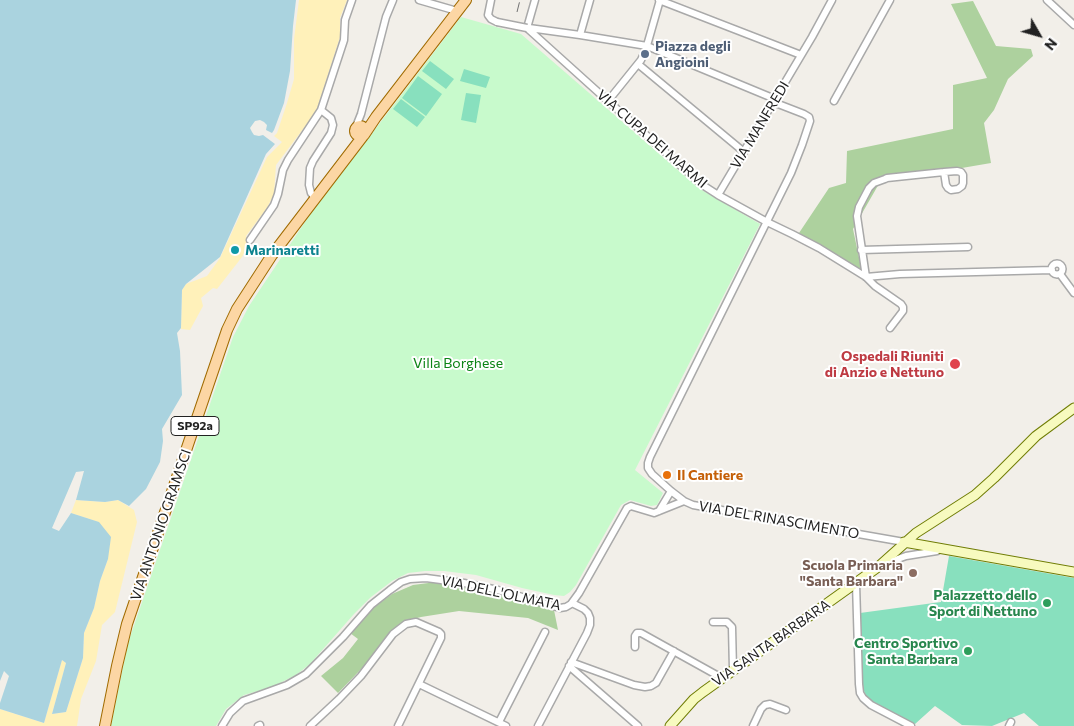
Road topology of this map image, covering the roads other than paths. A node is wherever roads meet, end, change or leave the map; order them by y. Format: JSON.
{"nodes":[{"id":1,"x":352,"y":0,"type":"edge"},
{"id":2,"x":393,"y":0,"type":"edge"},
{"id":3,"x":422,"y":0,"type":"edge"},
{"id":4,"x":466,"y":0,"type":"edge"},
{"id":5,"x":491,"y":0,"type":"edge"},
{"id":6,"x":534,"y":0,"type":"edge"},
{"id":7,"x":590,"y":0,"type":"edge"},
{"id":8,"x":660,"y":0,"type":"edge"},
{"id":9,"x":832,"y":0,"type":"edge"},
{"id":10,"x":890,"y":0,"type":"edge"},
{"id":11,"x":1047,"y":0,"type":"edge"},
{"id":12,"x":457,"y":11,"type":"junction"},
{"id":13,"x":1074,"y":25,"type":"edge"},
{"id":14,"x":527,"y":28,"type":"junction"},
{"id":15,"x":580,"y":35,"type":"junction"},
{"id":16,"x":646,"y":46,"type":"junction"},
{"id":17,"x":801,"y":55,"type":"junction"},
{"id":18,"x":638,"y":64,"type":"junction"},
{"id":19,"x":834,"y":100,"type":"dead end"},
{"id":20,"x":608,"y":101,"type":"junction"},
{"id":21,"x":774,"y":101,"type":"junction"},
{"id":22,"x":321,"y":110,"type":"junction"},
{"id":23,"x":360,"y":131,"type":"junction"},
{"id":24,"x":744,"y":152,"type":"junction"},
{"id":25,"x":944,"y":172,"type":"dead end"},
{"id":26,"x":718,"y":195,"type":"junction"},
{"id":27,"x":315,"y":198,"type":"junction"},
{"id":28,"x":767,"y":222,"type":"junction"},
{"id":29,"x":250,"y":240,"type":"dead end"},
{"id":30,"x":968,"y":247,"type":"dead end"},
{"id":31,"x":862,"y":250,"type":"junction"},
{"id":32,"x":866,"y":277,"type":"junction"},
{"id":33,"x":1074,"y":292,"type":"edge"},
{"id":34,"x":890,"y":328,"type":"dead end"},
{"id":35,"x":1074,"y":408,"type":"edge"},
{"id":36,"x":671,"y":491,"type":"junction"},
{"id":37,"x":684,"y":501,"type":"junction"},
{"id":38,"x":658,"y":512,"type":"junction"},
{"id":39,"x":904,"y":542,"type":"junction"},
{"id":40,"x":948,"y":549,"type":"junction"},
{"id":41,"x":878,"y":567,"type":"junction"},
{"id":42,"x":1074,"y":572,"type":"edge"},
{"id":43,"x":856,"y":582,"type":"junction"},
{"id":44,"x":572,"y":602,"type":"junction"},
{"id":45,"x":713,"y":622,"type":"dead end"},
{"id":46,"x":545,"y":632,"type":"dead end"},
{"id":47,"x":634,"y":647,"type":"dead end"},
{"id":48,"x":674,"y":651,"type":"junction"},
{"id":49,"x":570,"y":664,"type":"junction"},
{"id":50,"x":733,"y":670,"type":"junction"},
{"id":51,"x":722,"y":678,"type":"junction"},
{"id":52,"x":419,"y":684,"type":"junction"},
{"id":53,"x":786,"y":710,"type":"dead end"},
{"id":54,"x":498,"y":722,"type":"junction"},
{"id":55,"x":104,"y":726,"type":"edge"},
{"id":56,"x":222,"y":726,"type":"edge"},
{"id":57,"x":310,"y":726,"type":"edge"},
{"id":58,"x":398,"y":726,"type":"edge"},
{"id":59,"x":506,"y":726,"type":"edge"},
{"id":60,"x":538,"y":726,"type":"edge"},
{"id":61,"x":638,"y":726,"type":"edge"},
{"id":62,"x":670,"y":726,"type":"edge"},
{"id":63,"x":753,"y":726,"type":"edge"},
{"id":64,"x":911,"y":726,"type":"edge"}],
"edges":[{"from":1,"to":22,"type":"street"},
{"from":2,"to":23,"type":"street","name":"VIA ANTONIO GRAMSCI"},
{"from":3,"to":12,"type":"street"},
{"from":4,"to":12,"type":"main road"},
{"from":5,"to":14,"type":"street","bridge":true},
{"from":6,"to":14,"type":"street"},
{"from":7,"to":15,"type":"street"},
{"from":8,"to":16,"type":"street"},
{"from":8,"to":17,"type":"street"},
{"from":9,"to":17,"type":"street","name":"VIA MANFREDI"},
{"from":10,"to":19,"type":"street"},
{"from":11,"to":13,"type":"street"},
{"from":12,"to":23,"type":"main road"},
{"from":14,"to":15,"type":"street"},
{"from":14,"to":20,"type":"street","name":"VIA CUPA DEI MARMI"},
{"from":15,"to":16,"type":"street"},
{"from":16,"to":18,"type":"street"},
{"from":16,"to":21,"type":"street"},
{"from":17,"to":21,"type":"street","name":"VIA MANFREDI"},
{"from":18,"to":20,"type":"street"},
{"from":18,"to":24,"type":"street"},
{"from":20,"to":26,"type":"street","name":"VIA CUPA DEI MARMI"},
{"from":21,"to":24,"type":"street","name":"VIA MANFREDI"},
{"from":21,"to":28,"type":"street","name":"VIA DEL RINASCIMENTO"},
{"from":22,"to":27,"type":"street"},
{"from":22,"to":29,"type":"street"},
{"from":23,"to":27,"type":"main road","name":"VIA ANTONIO GRAMSCI","number":"SP92a"},
{"from":24,"to":26,"type":"street","name":"VIA MANFREDI"},
{"from":25,"to":31,"type":"street"},
{"from":26,"to":28,"type":"street","name":"VIA CUPA DEI MARMI"},
{"from":27,"to":55,"type":"main road","name":"VIA ANTONIO GRAMSCI","number":"SP92a"},
{"from":28,"to":32,"type":"street","name":"VIA CUPA DEI MARMI"},
{"from":28,"to":36,"type":"street","name":"VIA DEL RINASCIMENTO"},
{"from":30,"to":31,"type":"street"},
{"from":31,"to":32,"type":"street"},
{"from":32,"to":33,"type":"street"},
{"from":32,"to":34,"type":"street","name":"VIA CUPA DEI MARMI"},
{"from":35,"to":39,"type":"street","name":"VIA SANTA BARBARA"},
{"from":36,"to":37,"type":"street","name":"VIA DEL RINASCIMENTO"},
{"from":36,"to":38,"type":"street"},
{"from":37,"to":38,"type":"street"},
{"from":37,"to":39,"type":"street","name":"VIA DEL RINASCIMENTO"},
{"from":38,"to":44,"type":"street","name":"VIA DELL'OLMATA"},
{"from":39,"to":40,"type":"street","name":"VIA DEL RINASCIMENTO"},
{"from":39,"to":41,"type":"street","name":"VIA SANTA BARBARA"},
{"from":40,"to":41,"type":"street","name":"VIA SANTA BARBARA"},
{"from":40,"to":42,"type":"street","name":"VIA DEL RINASCIMENTO"},
{"from":41,"to":43,"type":"street","name":"VIA SANTA BARBARA"},
{"from":43,"to":50,"type":"street","name":"VIA SANTA BARBARA"},
{"from":43,"to":64,"type":"street"},
{"from":44,"to":49,"type":"street"},
{"from":44,"to":56,"type":"street","name":"VIA DELL'OLMATA"},
{"from":45,"to":50,"type":"street"},
{"from":46,"to":54,"type":"street"},
{"from":47,"to":48,"type":"street"},
{"from":48,"to":49,"type":"street"},
{"from":48,"to":51,"type":"street"},
{"from":49,"to":60,"type":"street"},
{"from":49,"to":61,"type":"street"},
{"from":50,"to":51,"type":"street","name":"VIA SANTA BARBARA"},
{"from":51,"to":62,"type":"street","name":"VIA SANTA BARBARA"},
{"from":52,"to":54,"type":"street"},
{"from":52,"to":57,"type":"street"},
{"from":52,"to":58,"type":"street"},
{"from":53,"to":63,"type":"street"},
{"from":54,"to":59,"type":"street"}]}
